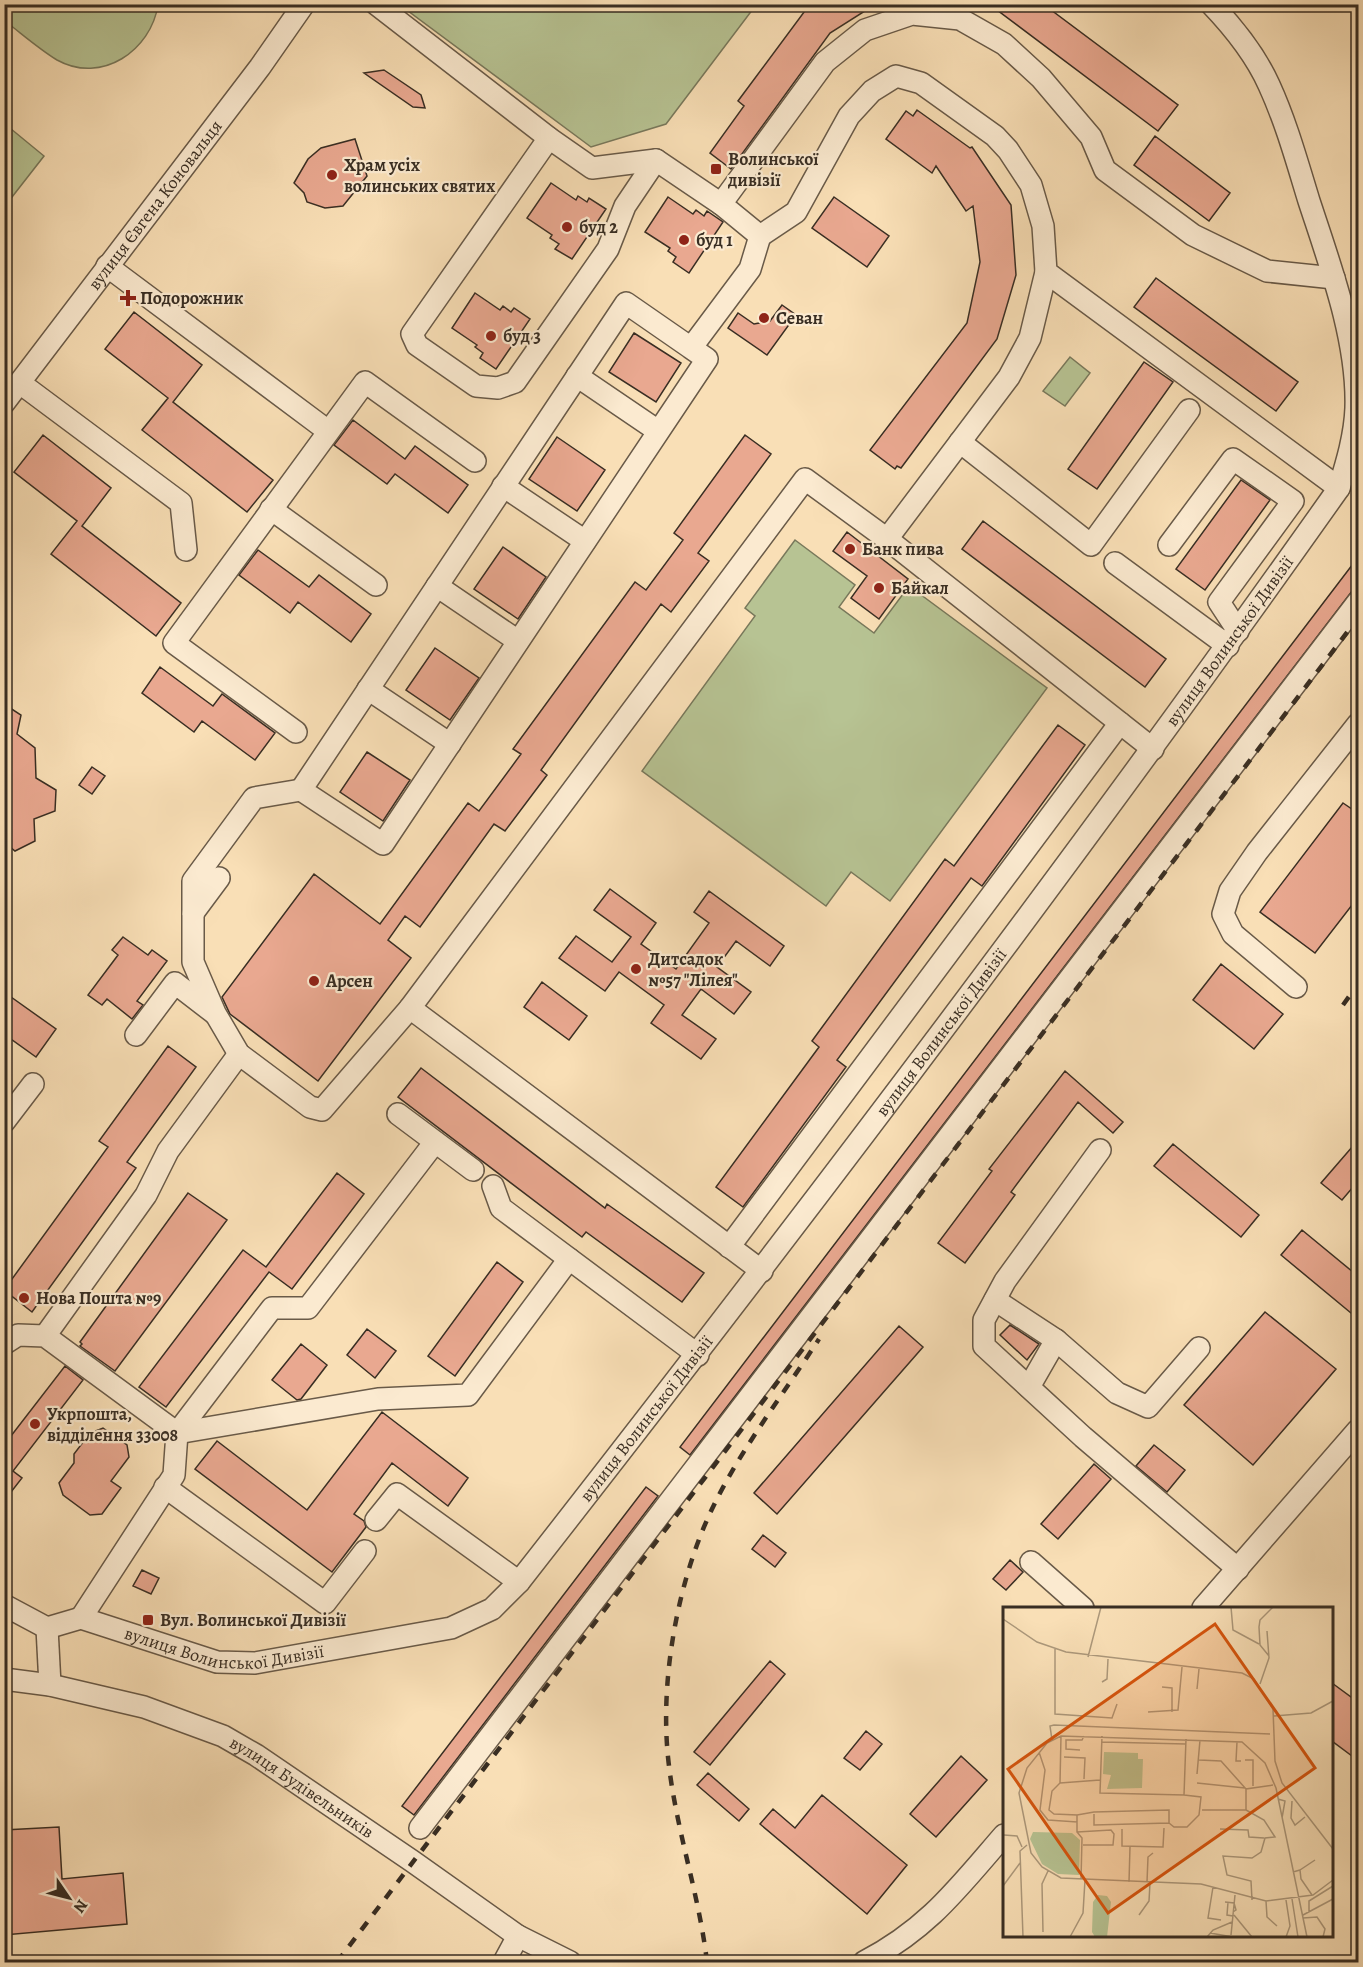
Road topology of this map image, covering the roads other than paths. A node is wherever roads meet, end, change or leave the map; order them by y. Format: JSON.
{"nodes":[{"id":1,"x":303,"y":4,"type":"edge"},
{"id":2,"x":376,"y":4,"type":"edge"},
{"id":3,"x":1210,"y":4,"type":"edge"},
{"id":4,"x":549,"y":138,"type":"junction"},
{"id":5,"x":656,"y":160,"type":"junction"},
{"id":6,"x":721,"y":204,"type":"junction"},
{"id":7,"x":760,"y":236,"type":"junction"},
{"id":8,"x":107,"y":266,"type":"junction"},
{"id":9,"x":1046,"y":272,"type":"junction"},
{"id":10,"x":1334,"y":278,"type":"junction"},
{"id":11,"x":691,"y":348,"type":"junction"},
{"id":12,"x":577,"y":376,"type":"junction"},
{"id":13,"x":9,"y":394,"type":"edge"},
{"id":14,"x":1357,"y":409,"type":"edge"},
{"id":15,"x":1189,"y":410,"type":"dead end"},
{"id":16,"x":328,"y":431,"type":"junction"},
{"id":17,"x":658,"y":431,"type":"junction"},
{"id":18,"x":960,"y":442,"type":"junction"},
{"id":19,"x":475,"y":461,"type":"dead end"},
{"id":20,"x":503,"y":486,"type":"junction"},
{"id":21,"x":1339,"y":488,"type":"junction"},
{"id":22,"x":272,"y":509,"type":"junction"},
{"id":23,"x":886,"y":539,"type":"junction"},
{"id":24,"x":585,"y":541,"type":"junction"},
{"id":25,"x":1169,"y":545,"type":"dead end"},
{"id":26,"x":186,"y":550,"type":"dead end"},
{"id":27,"x":1115,"y":563,"type":"dead end"},
{"id":28,"x":376,"y":585,"type":"dead end"},
{"id":29,"x":437,"y":586,"type":"junction"},
{"id":30,"x":1359,"y":602,"type":"edge"},
{"id":31,"x":1233,"y":638,"type":"junction"},
{"id":32,"x":518,"y":641,"type":"junction"},
{"id":33,"x":368,"y":689,"type":"junction"},
{"id":34,"x":1120,"y":723,"type":"junction"},
{"id":35,"x":1359,"y":724,"type":"edge"},
{"id":36,"x":296,"y":732,"type":"dead end"},
{"id":37,"x":450,"y":744,"type":"junction"},
{"id":38,"x":1153,"y":749,"type":"junction"},
{"id":39,"x":301,"y":790,"type":"junction"},
{"id":40,"x":219,"y":878,"type":"dead end"},
{"id":41,"x":193,"y":913,"type":"junction"},
{"id":42,"x":1296,"y":987,"type":"dead end"},
{"id":43,"x":410,"y":1008,"type":"junction"},
{"id":44,"x":215,"y":1013,"type":"junction"},
{"id":45,"x":136,"y":1035,"type":"dead end"},
{"id":46,"x":239,"y":1054,"type":"junction"},
{"id":47,"x":33,"y":1084,"type":"dead end"},
{"id":48,"x":398,"y":1114,"type":"dead end"},
{"id":49,"x":4,"y":1122,"type":"edge"},
{"id":50,"x":435,"y":1142,"type":"junction"},
{"id":51,"x":1100,"y":1150,"type":"dead end"},
{"id":52,"x":473,"y":1170,"type":"dead end"},
{"id":53,"x":493,"y":1186,"type":"dead end"},
{"id":54,"x":729,"y":1247,"type":"junction"},
{"id":55,"x":569,"y":1259,"type":"junction"},
{"id":56,"x":762,"y":1271,"type":"junction"},
{"id":57,"x":995,"y":1300,"type":"junction"},
{"id":58,"x":45,"y":1336,"type":"junction"},
{"id":59,"x":1056,"y":1340,"type":"junction"},
{"id":60,"x":4,"y":1344,"type":"edge"},
{"id":61,"x":1199,"y":1348,"type":"dead end"},
{"id":62,"x":698,"y":1354,"type":"junction"},
{"id":63,"x":1029,"y":1387,"type":"junction"},
{"id":64,"x":1359,"y":1430,"type":"edge"},
{"id":65,"x":177,"y":1433,"type":"junction"},
{"id":66,"x":165,"y":1487,"type":"junction"},
{"id":67,"x":376,"y":1520,"type":"dead end"},
{"id":68,"x":365,"y":1551,"type":"dead end"},
{"id":69,"x":1031,"y":1562,"type":"dead end"},
{"id":70,"x":1238,"y":1569,"type":"junction"},
{"id":71,"x":519,"y":1582,"type":"junction"},
{"id":72,"x":4,"y":1605,"type":"edge"},
{"id":73,"x":1082,"y":1607,"type":"edge"},
{"id":74,"x":1204,"y":1607,"type":"edge"},
{"id":75,"x":81,"y":1618,"type":"junction"},
{"id":76,"x":47,"y":1628,"type":"junction"},
{"id":77,"x":4,"y":1679,"type":"edge"},
{"id":78,"x":50,"y":1685,"type":"junction"},
{"id":79,"x":420,"y":1828,"type":"dead end"},
{"id":80,"x":1003,"y":1837,"type":"edge"},
{"id":81,"x":518,"y":1936,"type":"junction"},
{"id":82,"x":504,"y":1962,"type":"edge"},
{"id":83,"x":570,"y":1962,"type":"edge"},
{"id":84,"x":864,"y":1962,"type":"edge"}],
"edges":[{"from":1,"to":8,"type":"street","name":"вулиця Євгена Коновальця"},
{"from":2,"to":4,"type":"street"},
{"from":3,"to":10,"type":"street","name":"вулиця Волинської Дивізії"},
{"from":4,"to":5,"type":"street"},
{"from":4,"to":5,"type":"street"},
{"from":5,"to":6,"type":"street"},
{"from":6,"to":7,"type":"street"},
{"from":6,"to":10,"type":"street"},
{"from":7,"to":9,"type":"street"},
{"from":7,"to":11,"type":"street"},
{"from":8,"to":13,"type":"street","name":"вулиця Євгена Коновальця"},
{"from":8,"to":16,"type":"street"},
{"from":9,"to":18,"type":"street"},
{"from":9,"to":21,"type":"street"},
{"from":10,"to":14,"type":"street","name":"вулиця Волинської Дивізії"},
{"from":11,"to":12,"type":"street"},
{"from":11,"to":17,"type":"street"},
{"from":12,"to":17,"type":"street"},
{"from":12,"to":20,"type":"street"},
{"from":13,"to":26,"type":"street"},
{"from":14,"to":21,"type":"street","name":"вулиця Волинської Дивізії"},
{"from":15,"to":18,"type":"street"},
{"from":16,"to":19,"type":"street"},
{"from":16,"to":22,"type":"street"},
{"from":17,"to":24,"type":"street"},
{"from":18,"to":23,"type":"street"},
{"from":20,"to":24,"type":"street"},
{"from":20,"to":29,"type":"street"},
{"from":21,"to":31,"type":"street","name":"вулиця Волинської Дивізії"},
{"from":22,"to":28,"type":"street"},
{"from":22,"to":36,"type":"street"},
{"from":23,"to":34,"type":"street"},
{"from":23,"to":43,"type":"street"},
{"from":24,"to":32,"type":"street"},
{"from":25,"to":31,"type":"street"},
{"from":27,"to":31,"type":"street"},
{"from":29,"to":32,"type":"street"},
{"from":29,"to":33,"type":"street"},
{"from":30,"to":79,"type":"street"},
{"from":31,"to":38,"type":"street","name":"вулиця Волинської Дивізії"},
{"from":32,"to":37,"type":"street"},
{"from":33,"to":37,"type":"street"},
{"from":33,"to":39,"type":"street"},
{"from":34,"to":38,"type":"street"},
{"from":34,"to":54,"type":"street"},
{"from":35,"to":42,"type":"street"},
{"from":37,"to":39,"type":"street"},
{"from":38,"to":56,"type":"street","name":"вулиця Волинської Дивізії"},
{"from":39,"to":41,"type":"street"},
{"from":40,"to":41,"type":"street"},
{"from":41,"to":44,"type":"street"},
{"from":43,"to":46,"type":"street"},
{"from":43,"to":54,"type":"street"},
{"from":44,"to":45,"type":"street"},
{"from":44,"to":46,"type":"street"},
{"from":46,"to":58,"type":"street"},
{"from":47,"to":49,"type":"street"},
{"from":48,"to":50,"type":"street"},
{"from":50,"to":52,"type":"street"},
{"from":50,"to":65,"type":"street"},
{"from":51,"to":57,"type":"street"},
{"from":53,"to":55,"type":"street"},
{"from":54,"to":56,"type":"street"},
{"from":55,"to":62,"type":"street"},
{"from":55,"to":65,"type":"street"},
{"from":56,"to":62,"type":"street","name":"вулиця Волинської Дивізії"},
{"from":57,"to":59,"type":"street"},
{"from":57,"to":63,"type":"street"},
{"from":58,"to":60,"type":"street"},
{"from":58,"to":65,"type":"street"},
{"from":59,"to":61,"type":"street"},
{"from":59,"to":63,"type":"street"},
{"from":62,"to":71,"type":"street","name":"вулиця Волинської Дивізії"},
{"from":63,"to":70,"type":"street"},
{"from":64,"to":70,"type":"street"},
{"from":65,"to":66,"type":"street"},
{"from":66,"to":68,"type":"street"},
{"from":66,"to":75,"type":"street"},
{"from":67,"to":71,"type":"street"},
{"from":69,"to":73,"type":"street"},
{"from":70,"to":74,"type":"street"},
{"from":71,"to":75,"type":"street","name":"вулиця Волинської Дивізії"},
{"from":72,"to":76,"type":"street"},
{"from":75,"to":76,"type":"street"},
{"from":76,"to":78,"type":"street"},
{"from":77,"to":78,"type":"street","name":"вулиця Будівельників"},
{"from":78,"to":81,"type":"street","name":"вулиця Будівельників"},
{"from":80,"to":84,"type":"street"},
{"from":81,"to":82,"type":"street"},
{"from":81,"to":83,"type":"street","name":"вулиця Будівельників"}]}
